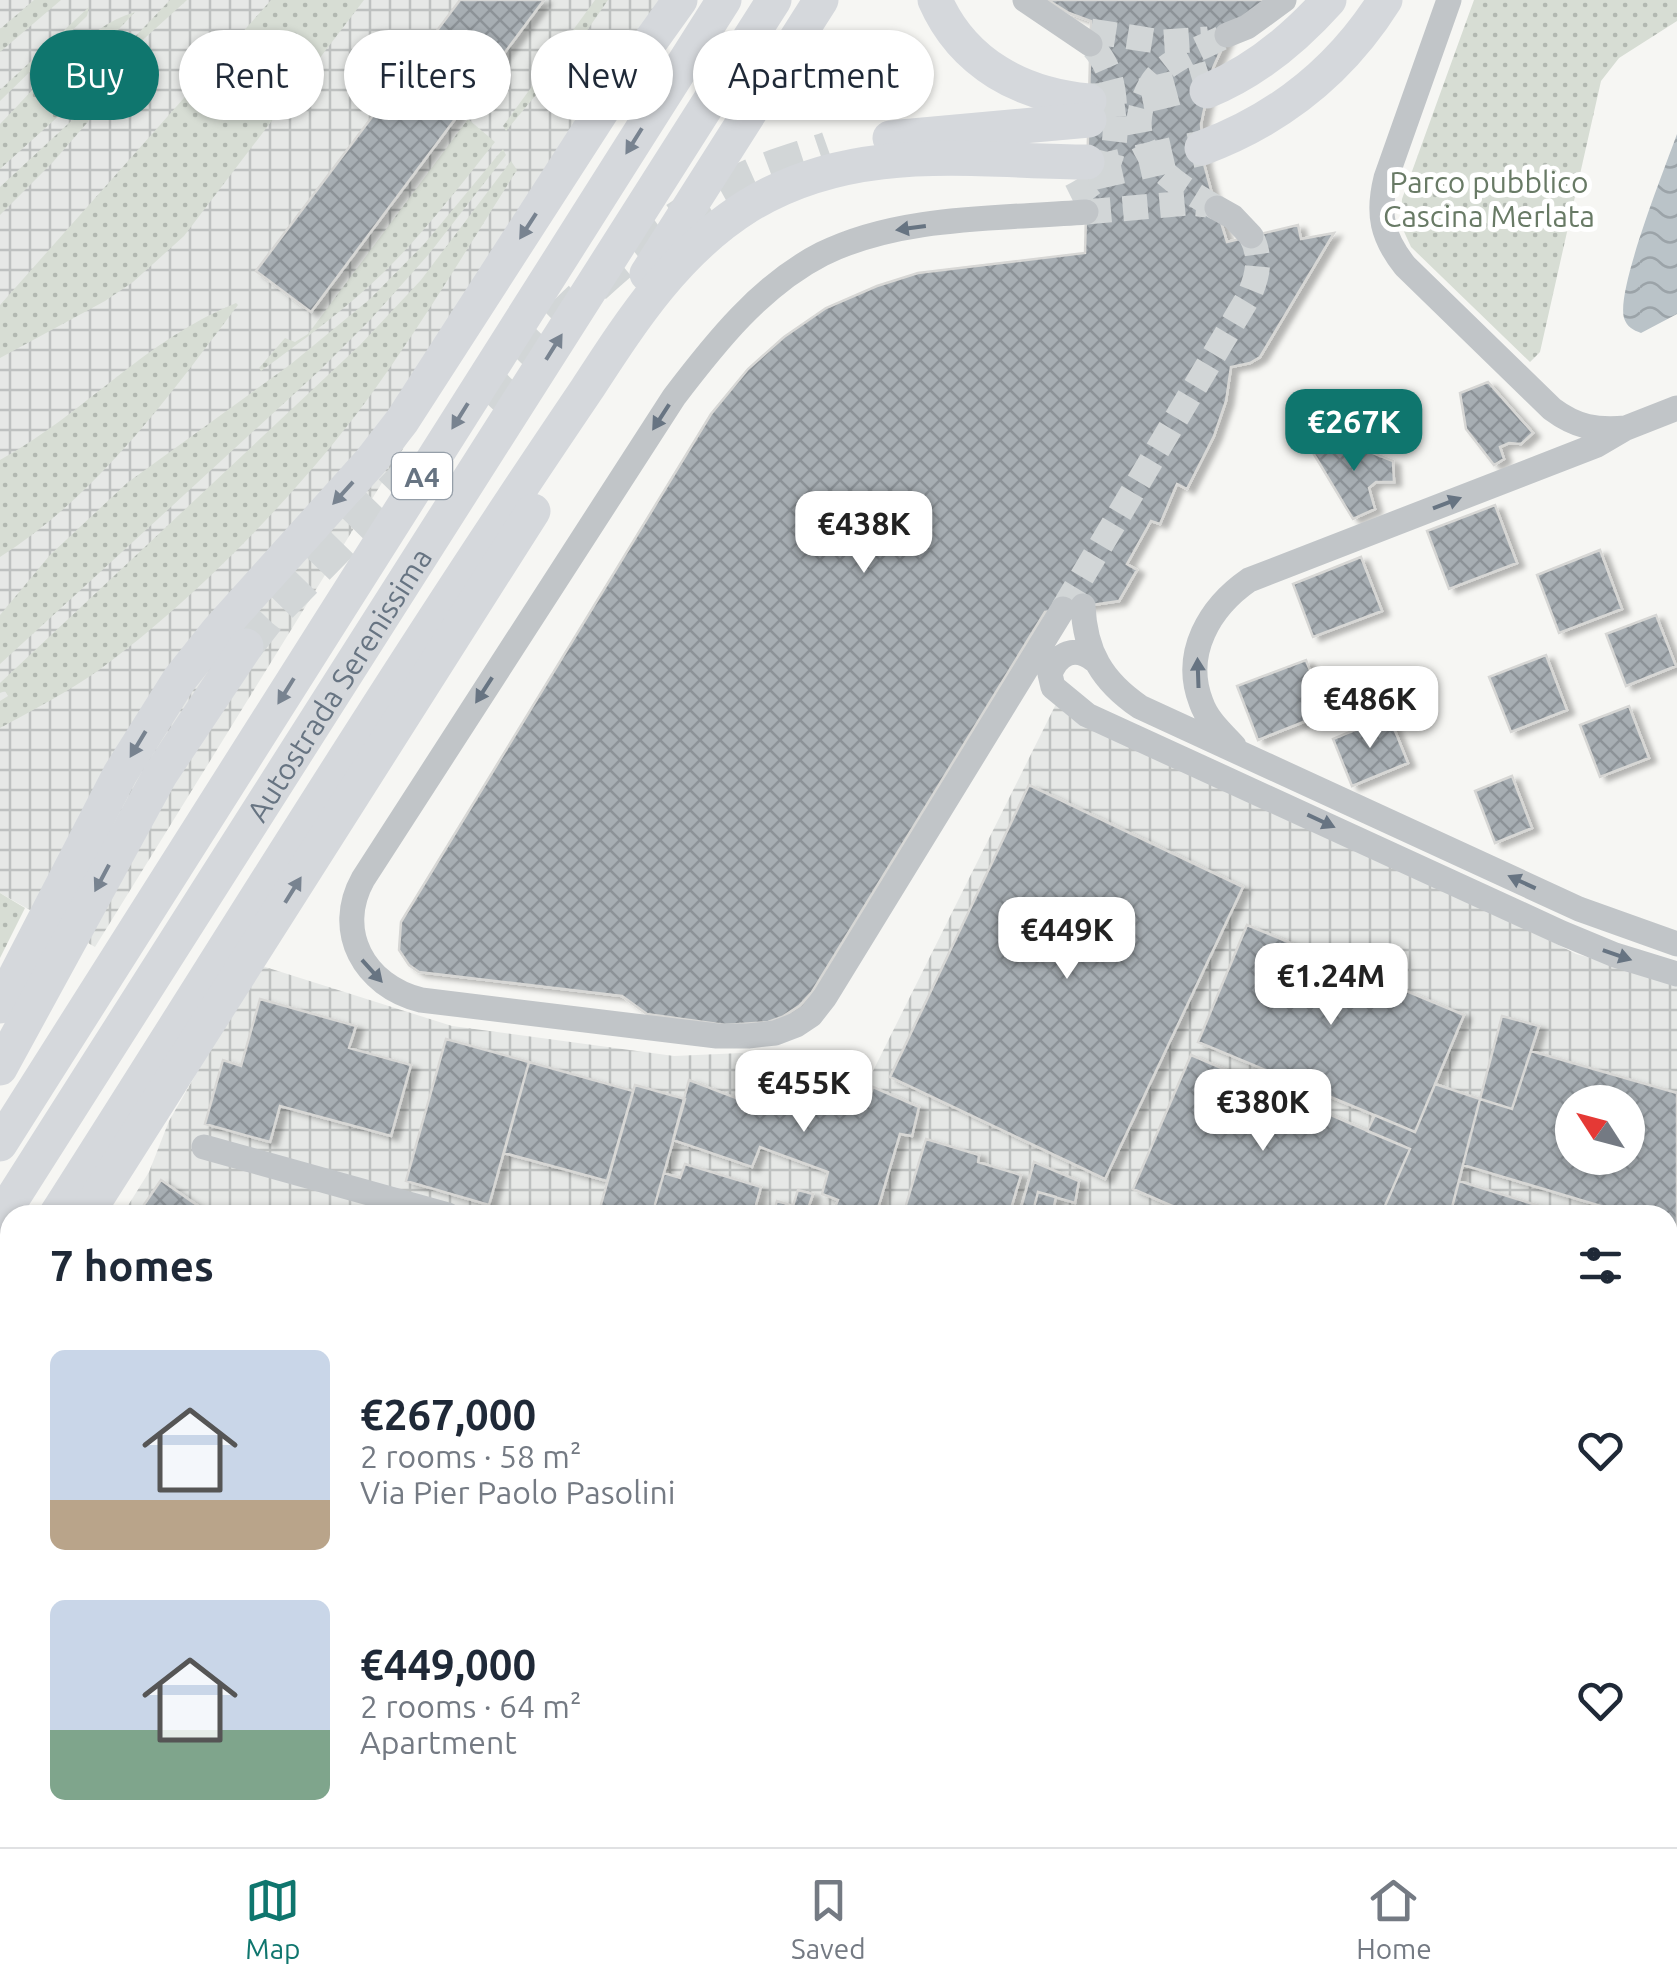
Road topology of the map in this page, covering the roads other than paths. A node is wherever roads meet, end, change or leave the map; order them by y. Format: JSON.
{"nodes":[{"id":1,"x":680,"y":0,"type":"edge"},
{"id":2,"x":724,"y":0,"type":"edge"},
{"id":3,"x":774,"y":0,"type":"edge"},
{"id":4,"x":821,"y":0,"type":"edge"},
{"id":5,"x":935,"y":0,"type":"edge"},
{"id":6,"x":1025,"y":0,"type":"edge"},
{"id":7,"x":1284,"y":0,"type":"edge"},
{"id":8,"x":1329,"y":0,"type":"edge"},
{"id":9,"x":1385,"y":0,"type":"edge"},
{"id":10,"x":1449,"y":0,"type":"edge"},
{"id":11,"x":1228,"y":35,"type":"tunnel mouth"},
{"id":12,"x":1091,"y":38,"type":"tunnel mouth"},
{"id":13,"x":1208,"y":85,"type":"tunnel mouth"},
{"id":14,"x":1202,"y":148,"type":"tunnel mouth"},
{"id":15,"x":828,"y":149,"type":"tunnel mouth"},
{"id":16,"x":1083,"y":187,"type":"junction"},
{"id":17,"x":1217,"y":208,"type":"tunnel mouth"},
{"id":18,"x":1251,"y":236,"type":"dead end"},
{"id":19,"x":1677,"y":408,"type":"edge"},
{"id":20,"x":1626,"y":428,"type":"junction"},
{"id":21,"x":466,"y":570,"type":"junction"},
{"id":22,"x":246,"y":646,"type":"tunnel mouth"},
{"id":23,"x":1094,"y":660,"type":"junction"},
{"id":24,"x":1076,"y":706,"type":"junction"},
{"id":25,"x":1001,"y":714,"type":"junction"},
{"id":26,"x":1242,"y":755,"type":"junction"},
{"id":27,"x":94,"y":823,"type":"junction"},
{"id":28,"x":1677,"y":944,"type":"edge"},
{"id":29,"x":1677,"y":974,"type":"edge"},
{"id":30,"x":0,"y":1006,"type":"edge"},
{"id":31,"x":0,"y":1030,"type":"edge"},
{"id":32,"x":0,"y":1068,"type":"edge"},
{"id":33,"x":0,"y":1144,"type":"edge"},
{"id":34,"x":204,"y":1147,"type":"dead end"},
{"id":35,"x":8,"y":1205,"type":"edge"},
{"id":36,"x":62,"y":1205,"type":"edge"},
{"id":37,"x":92,"y":1205,"type":"edge"},
{"id":38,"x":412,"y":1205,"type":"edge"}],
"edges":[{"from":1,"to":27,"type":"highway","number":"A4","one_way":true},
{"from":2,"to":33,"type":"highway","name":"Autostrada Serenissima","number":"A4","one_way":true},
{"from":35,"to":3,"type":"highway","name":"Autostrada Serenissima","number":"A4","one_way":true},
{"from":4,"to":21,"type":"highway"},
{"from":5,"to":15,"type":"highway"},
{"from":6,"to":12,"type":"street"},
{"from":7,"to":11,"type":"street"},
{"from":8,"to":13,"type":"highway"},
{"from":9,"to":14,"type":"highway"},
{"from":10,"to":20,"type":"street"},
{"from":16,"to":21,"type":"highway"},
{"from":16,"to":25,"type":"street","one_way":true},
{"from":37,"to":16,"type":"highway","one_way":true},
{"from":17,"to":18,"type":"street"},
{"from":19,"to":20,"type":"street"},
{"from":26,"to":20,"type":"street","one_way":true},
{"from":21,"to":36,"type":"highway"},
{"from":22,"to":32,"type":"highway","one_way":true},
{"from":23,"to":24,"type":"street"},
{"from":23,"to":25,"type":"street"},
{"from":23,"to":26,"type":"street"},
{"from":24,"to":25,"type":"street"},
{"from":24,"to":29,"type":"street","one_way":true},
{"from":28,"to":26,"type":"street","one_way":true},
{"from":27,"to":30,"type":"highway"},
{"from":27,"to":31,"type":"highway","number":"A4"},
{"from":34,"to":38,"type":"street"}]}
